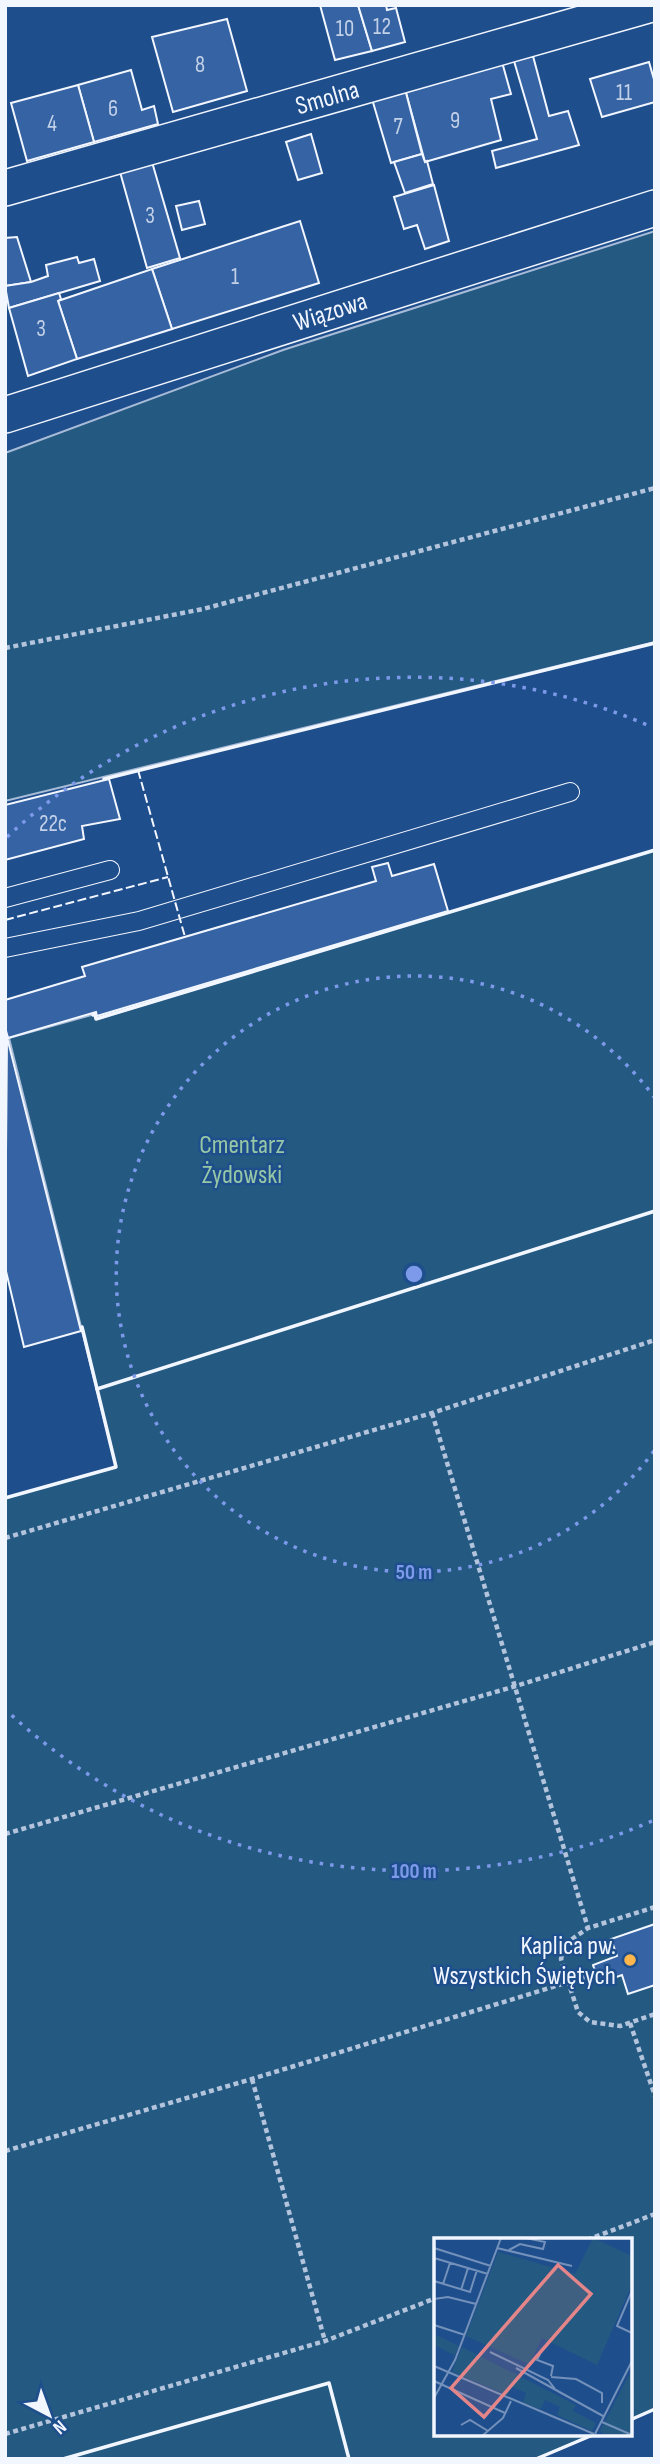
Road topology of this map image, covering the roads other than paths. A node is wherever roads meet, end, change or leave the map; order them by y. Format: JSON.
{"nodes":[{"id":1,"x":648,"y":5,"type":"edge"},
{"id":2,"x":5,"y":188,"type":"edge"},
{"id":3,"x":655,"y":208,"type":"edge"},
{"id":4,"x":5,"y":415,"type":"edge"},
{"id":5,"x":570,"y":792,"type":"dead end"},
{"id":6,"x":110,"y":870,"type":"dead end"},
{"id":7,"x":5,"y":898,"type":"edge"},
{"id":8,"x":5,"y":948,"type":"edge"}],
"edges":[{"from":1,"to":2,"type":"street","name":"Smolna"},
{"from":3,"to":4,"type":"street","name":"Wiązowa"},
{"from":5,"to":8,"type":"lane"},
{"from":6,"to":7,"type":"lane"}]}
